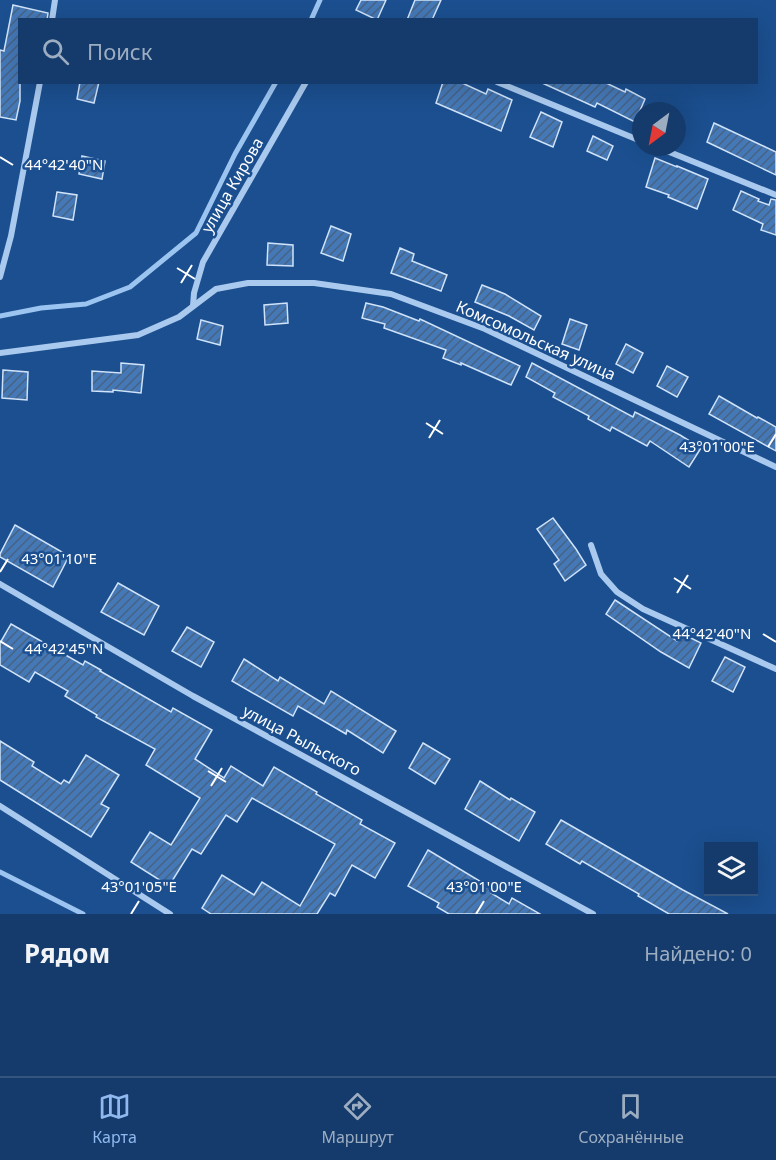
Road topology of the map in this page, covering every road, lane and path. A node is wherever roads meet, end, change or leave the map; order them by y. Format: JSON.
{"nodes":[{"id":1,"x":56,"y":0,"type":"edge"},
{"id":2,"x":52,"y":18,"type":"edge"},
{"id":3,"x":40,"y":84,"type":"edge"},
{"id":4,"x":305,"y":84,"type":"edge"},
{"id":5,"x":502,"y":84,"type":"edge"},
{"id":6,"x":632,"y":137,"type":"edge"},
{"id":7,"x":679,"y":156,"type":"edge"},
{"id":8,"x":776,"y":195,"type":"edge"},
{"id":9,"x":0,"y":277,"type":"edge"},
{"id":10,"x":193,"y":306,"type":"junction"},
{"id":11,"x":0,"y":353,"type":"edge"},
{"id":12,"x":776,"y":467,"type":"edge"},
{"id":13,"x":591,"y":545,"type":"dead end"},
{"id":14,"x":0,"y":584,"type":"edge"},
{"id":15,"x":776,"y":669,"type":"edge"},
{"id":16,"x":0,"y":806,"type":"edge"},
{"id":17,"x":170,"y":914,"type":"edge"},
{"id":18,"x":593,"y":914,"type":"edge"}],
"edges":[{"from":1,"to":2,"type":"street"},
{"from":3,"to":9,"type":"street"},
{"from":4,"to":10,"type":"street","name":"улица Кирова"},
{"from":5,"to":6,"type":"street"},
{"from":7,"to":8,"type":"street"},
{"from":10,"to":11,"type":"street","name":"Комсомольская улица"},
{"from":10,"to":12,"type":"street","name":"Комсомольская улица"},
{"from":13,"to":15,"type":"street"},
{"from":14,"to":18,"type":"street","name":"улица Рыльского"},
{"from":16,"to":17,"type":"street"}]}
